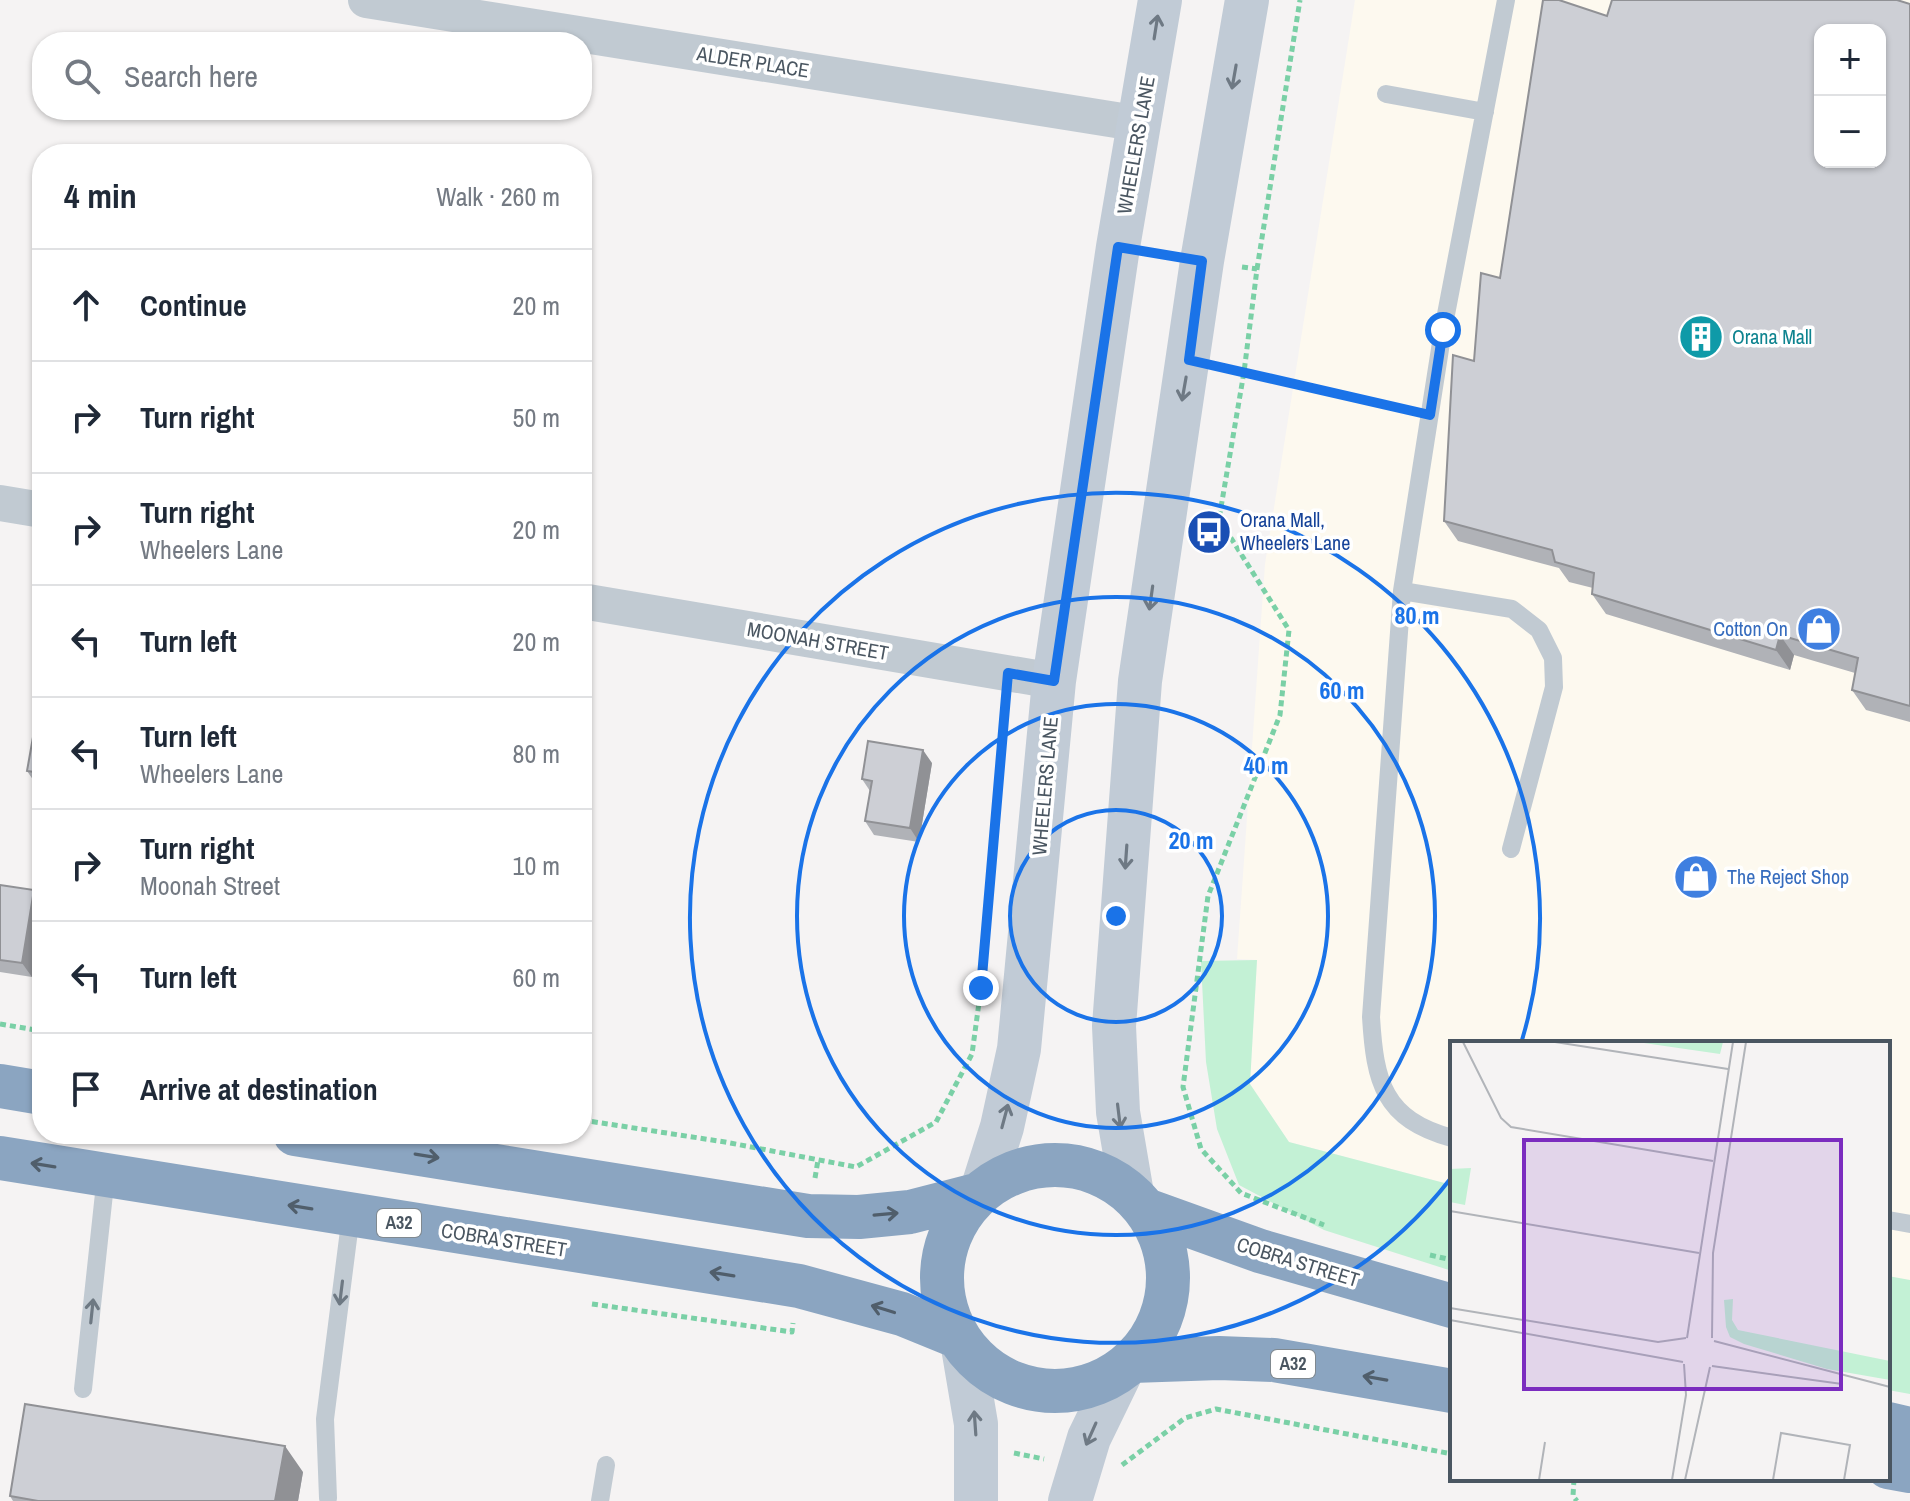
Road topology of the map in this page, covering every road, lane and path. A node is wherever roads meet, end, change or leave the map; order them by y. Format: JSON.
{"nodes":[{"id":1,"x":366,"y":0,"type":"edge"},
{"id":2,"x":1160,"y":0,"type":"edge"},
{"id":3,"x":1247,"y":0,"type":"edge"},
{"id":4,"x":1300,"y":0,"type":"edge"},
{"id":5,"x":1506,"y":0,"type":"edge"},
{"id":6,"x":566,"y":32,"type":"edge"},
{"id":7,"x":592,"y":36,"type":"edge"},
{"id":8,"x":1386,"y":94,"type":"dead end"},
{"id":9,"x":1485,"y":112,"type":"junction"},
{"id":10,"x":1141,"y":124,"type":"junction"},
{"id":11,"x":1202,"y":261,"type":"junction"},
{"id":12,"x":1257,"y":269,"type":"junction"},
{"id":13,"x":1189,"y":360,"type":"junction"},
{"id":14,"x":1244,"y":372,"type":"junction"},
{"id":15,"x":1430,"y":415,"type":"junction"},
{"id":16,"x":0,"y":503,"type":"edge"},
{"id":17,"x":32,"y":508,"type":"edge"},
{"id":18,"x":1402,"y":591,"type":"junction"},
{"id":19,"x":592,"y":603,"type":"edge"},
{"id":20,"x":1008,"y":673,"type":"junction"},
{"id":21,"x":1054,"y":681,"type":"junction"},
{"id":22,"x":1511,"y":849,"type":"dead end"},
{"id":23,"x":0,"y":1024,"type":"edge"},
{"id":24,"x":32,"y":1029,"type":"edge"},
{"id":25,"x":0,"y":1086,"type":"edge"},
{"id":26,"x":32,"y":1091,"type":"edge"},
{"id":27,"x":592,"y":1122,"type":"edge"},
{"id":28,"x":1450,"y":1137,"type":"edge"},
{"id":29,"x":358,"y":1144,"type":"edge"},
{"id":30,"x":0,"y":1158,"type":"edge"},
{"id":31,"x":106,"y":1175,"type":"junction"},
{"id":32,"x":979,"y":1192,"type":"junction"},
{"id":33,"x":1139,"y":1202,"type":"junction"},
{"id":34,"x":351,"y":1215,"type":"junction"},
{"id":35,"x":1890,"y":1220,"type":"edge"},
{"id":36,"x":1910,"y":1224,"type":"edge"},
{"id":37,"x":1335,"y":1229,"type":"dead end"},
{"id":38,"x":1422,"y":1253,"type":"dead end"},
{"id":39,"x":1450,"y":1260,"type":"edge"},
{"id":40,"x":799,"y":1286,"type":"junction"},
{"id":41,"x":592,"y":1304,"type":"dead end"},
{"id":42,"x":1450,"y":1305,"type":"edge"},
{"id":43,"x":960,"y":1341,"type":"junction"},
{"id":44,"x":1127,"y":1366,"type":"junction"},
{"id":45,"x":83,"y":1389,"type":"dead end"},
{"id":46,"x":1450,"y":1391,"type":"edge"},
{"id":47,"x":1890,"y":1424,"type":"edge"},
{"id":48,"x":1910,"y":1429,"type":"edge"},
{"id":49,"x":976,"y":1445,"type":"junction"},
{"id":50,"x":1450,"y":1454,"type":"edge"},
{"id":51,"x":606,"y":1465,"type":"dead end"},
{"id":52,"x":1890,"y":1467,"type":"edge"},
{"id":53,"x":1910,"y":1471,"type":"edge"},
{"id":54,"x":1574,"y":1481,"type":"edge"},
{"id":55,"x":1074,"y":1483,"type":"edge"},
{"id":56,"x":328,"y":1498,"type":"dead end"},
{"id":57,"x":600,"y":1501,"type":"edge"},
{"id":58,"x":976,"y":1501,"type":"edge"},
{"id":59,"x":1577,"y":1501,"type":"edge"}],
"edges":[{"from":1,"to":6,"type":"street","name":"ALDER PLACE"},
{"from":10,"to":2,"type":"main road","name":"WHEELERS LANE","one_way":true},
{"from":3,"to":11,"type":"main road","one_way":true},
{"from":4,"to":12,"type":"path"},
{"from":5,"to":9,"type":"lane"},
{"from":7,"to":10,"type":"street","name":"ALDER PLACE"},
{"from":8,"to":9,"type":"lane"},
{"from":9,"to":15,"type":"lane"},
{"from":10,"to":21,"type":"main road","name":"WHEELERS LANE"},
{"from":11,"to":12,"type":"path"},
{"from":11,"to":13,"type":"main road"},
{"from":12,"to":14,"type":"path"},
{"from":13,"to":14,"type":"path"},
{"from":13,"to":33,"type":"main road","one_way":true},
{"from":14,"to":15,"type":"path"},
{"from":14,"to":37,"type":"path"},
{"from":15,"to":18,"type":"lane"},
{"from":16,"to":17,"type":"street"},
{"from":18,"to":22,"type":"lane"},
{"from":18,"to":28,"type":"lane"},
{"from":19,"to":20,"type":"street","name":"MOONAH STREET"},
{"from":20,"to":21,"type":"street","name":"MOONAH STREET"},
{"from":20,"to":27,"type":"path"},
{"from":32,"to":21,"type":"main road","name":"WHEELERS LANE","one_way":true},
{"from":23,"to":24,"type":"path"},
{"from":25,"to":26,"type":"highway"},
{"from":29,"to":32,"type":"highway","number":"A32","one_way":true},
{"from":31,"to":30,"type":"highway","name":"COBRA STREET","number":"A32","one_way":true},
{"from":34,"to":31,"type":"highway","name":"COBRA STREET","number":"A32","one_way":true},
{"from":45,"to":31,"type":"lane","one_way":true},
{"from":32,"to":33,"type":"highway","number":"A32"},
{"from":32,"to":43,"type":"highway","number":"A32"},
{"from":33,"to":42,"type":"highway","name":"COBRA STREET","number":"A32"},
{"from":33,"to":44,"type":"highway","number":"A32"},
{"from":40,"to":34,"type":"highway","name":"COBRA STREET","number":"A32","one_way":true},
{"from":34,"to":56,"type":"lane","one_way":true},
{"from":35,"to":36,"type":"lane"},
{"from":38,"to":39,"type":"path"},
{"from":40,"to":41,"type":"path"},
{"from":43,"to":40,"type":"highway","name":"COBRA STREET","number":"A32","one_way":true},
{"from":43,"to":44,"type":"highway","number":"A32"},
{"from":49,"to":43,"type":"main road","one_way":true},
{"from":46,"to":44,"type":"highway","number":"A32","one_way":true},
{"from":44,"to":55,"type":"main road","one_way":true},
{"from":47,"to":48,"type":"highway"},
{"from":49,"to":55,"type":"path"},
{"from":49,"to":58,"type":"main road"},
{"from":50,"to":55,"type":"path"},
{"from":51,"to":57,"type":"lane"},
{"from":52,"to":53,"type":"highway"},
{"from":54,"to":59,"type":"path"}]}
